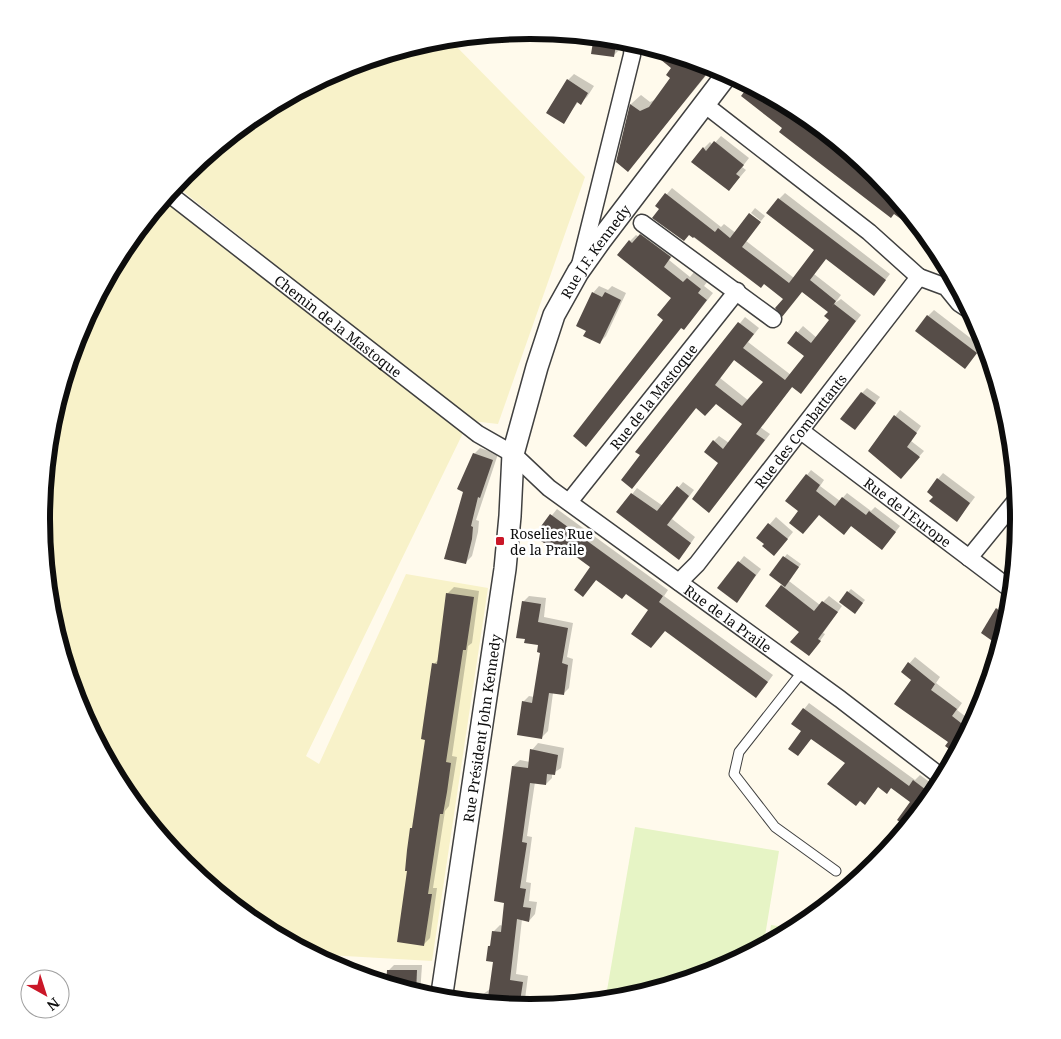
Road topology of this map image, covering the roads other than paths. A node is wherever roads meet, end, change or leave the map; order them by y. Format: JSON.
{"nodes":[{"id":1,"x":632,"y":50,"type":"edge"},
{"id":2,"x":723,"y":79,"type":"edge"},
{"id":3,"x":704,"y":104,"type":"junction"},
{"id":4,"x":174,"y":198,"type":"edge"},
{"id":5,"x":642,"y":223,"type":"dead end"},
{"id":6,"x":578,"y":272,"type":"junction"},
{"id":7,"x":919,"y":277,"type":"junction"},
{"id":8,"x":951,"y":285,"type":"edge"},
{"id":9,"x":737,"y":291,"type":"junction"},
{"id":10,"x":773,"y":319,"type":"dead end"},
{"id":11,"x":802,"y":432,"type":"junction"},
{"id":12,"x":513,"y":454,"type":"junction"},
{"id":13,"x":569,"y":502,"type":"junction"},
{"id":14,"x":1011,"y":507,"type":"edge"},
{"id":15,"x":969,"y":558,"type":"junction"},
{"id":16,"x":679,"y":582,"type":"junction"},
{"id":17,"x":1006,"y":586,"type":"edge"},
{"id":18,"x":802,"y":672,"type":"junction"},
{"id":19,"x":938,"y":774,"type":"edge"},
{"id":20,"x":836,"y":871,"type":"dead end"},
{"id":21,"x":442,"y":992,"type":"edge"}],
"edges":[{"from":1,"to":6,"type":"street"},
{"from":2,"to":3,"type":"street","name":"Rue J.F. Kennedy"},
{"from":3,"to":6,"type":"street","name":"Rue J.F. Kennedy"},
{"from":3,"to":7,"type":"street"},
{"from":4,"to":12,"type":"street","name":"Chemin de la Mastoque"},
{"from":5,"to":9,"type":"street"},
{"from":6,"to":12,"type":"street","name":"Rue J.F. Kennedy"},
{"from":7,"to":8,"type":"street"},
{"from":7,"to":11,"type":"street","name":"Rue des Combattants"},
{"from":9,"to":10,"type":"street"},
{"from":9,"to":13,"type":"street","name":"Rue de la Mastoque"},
{"from":11,"to":15,"type":"street","name":"Rue de l'Europe"},
{"from":11,"to":16,"type":"street","name":"Rue des Combattants"},
{"from":12,"to":13,"type":"street","name":"Rue de la Praile"},
{"from":12,"to":21,"type":"street","name":"Rue Président John Kennedy"},
{"from":13,"to":16,"type":"street","name":"Rue de la Praile"},
{"from":14,"to":15,"type":"street"},
{"from":15,"to":17,"type":"street","name":"Rue de l'Europe"},
{"from":16,"to":18,"type":"street","name":"Rue de la Praile"},
{"from":18,"to":19,"type":"street","name":"Rue de la Praile"},
{"from":18,"to":20,"type":"lane"}]}
